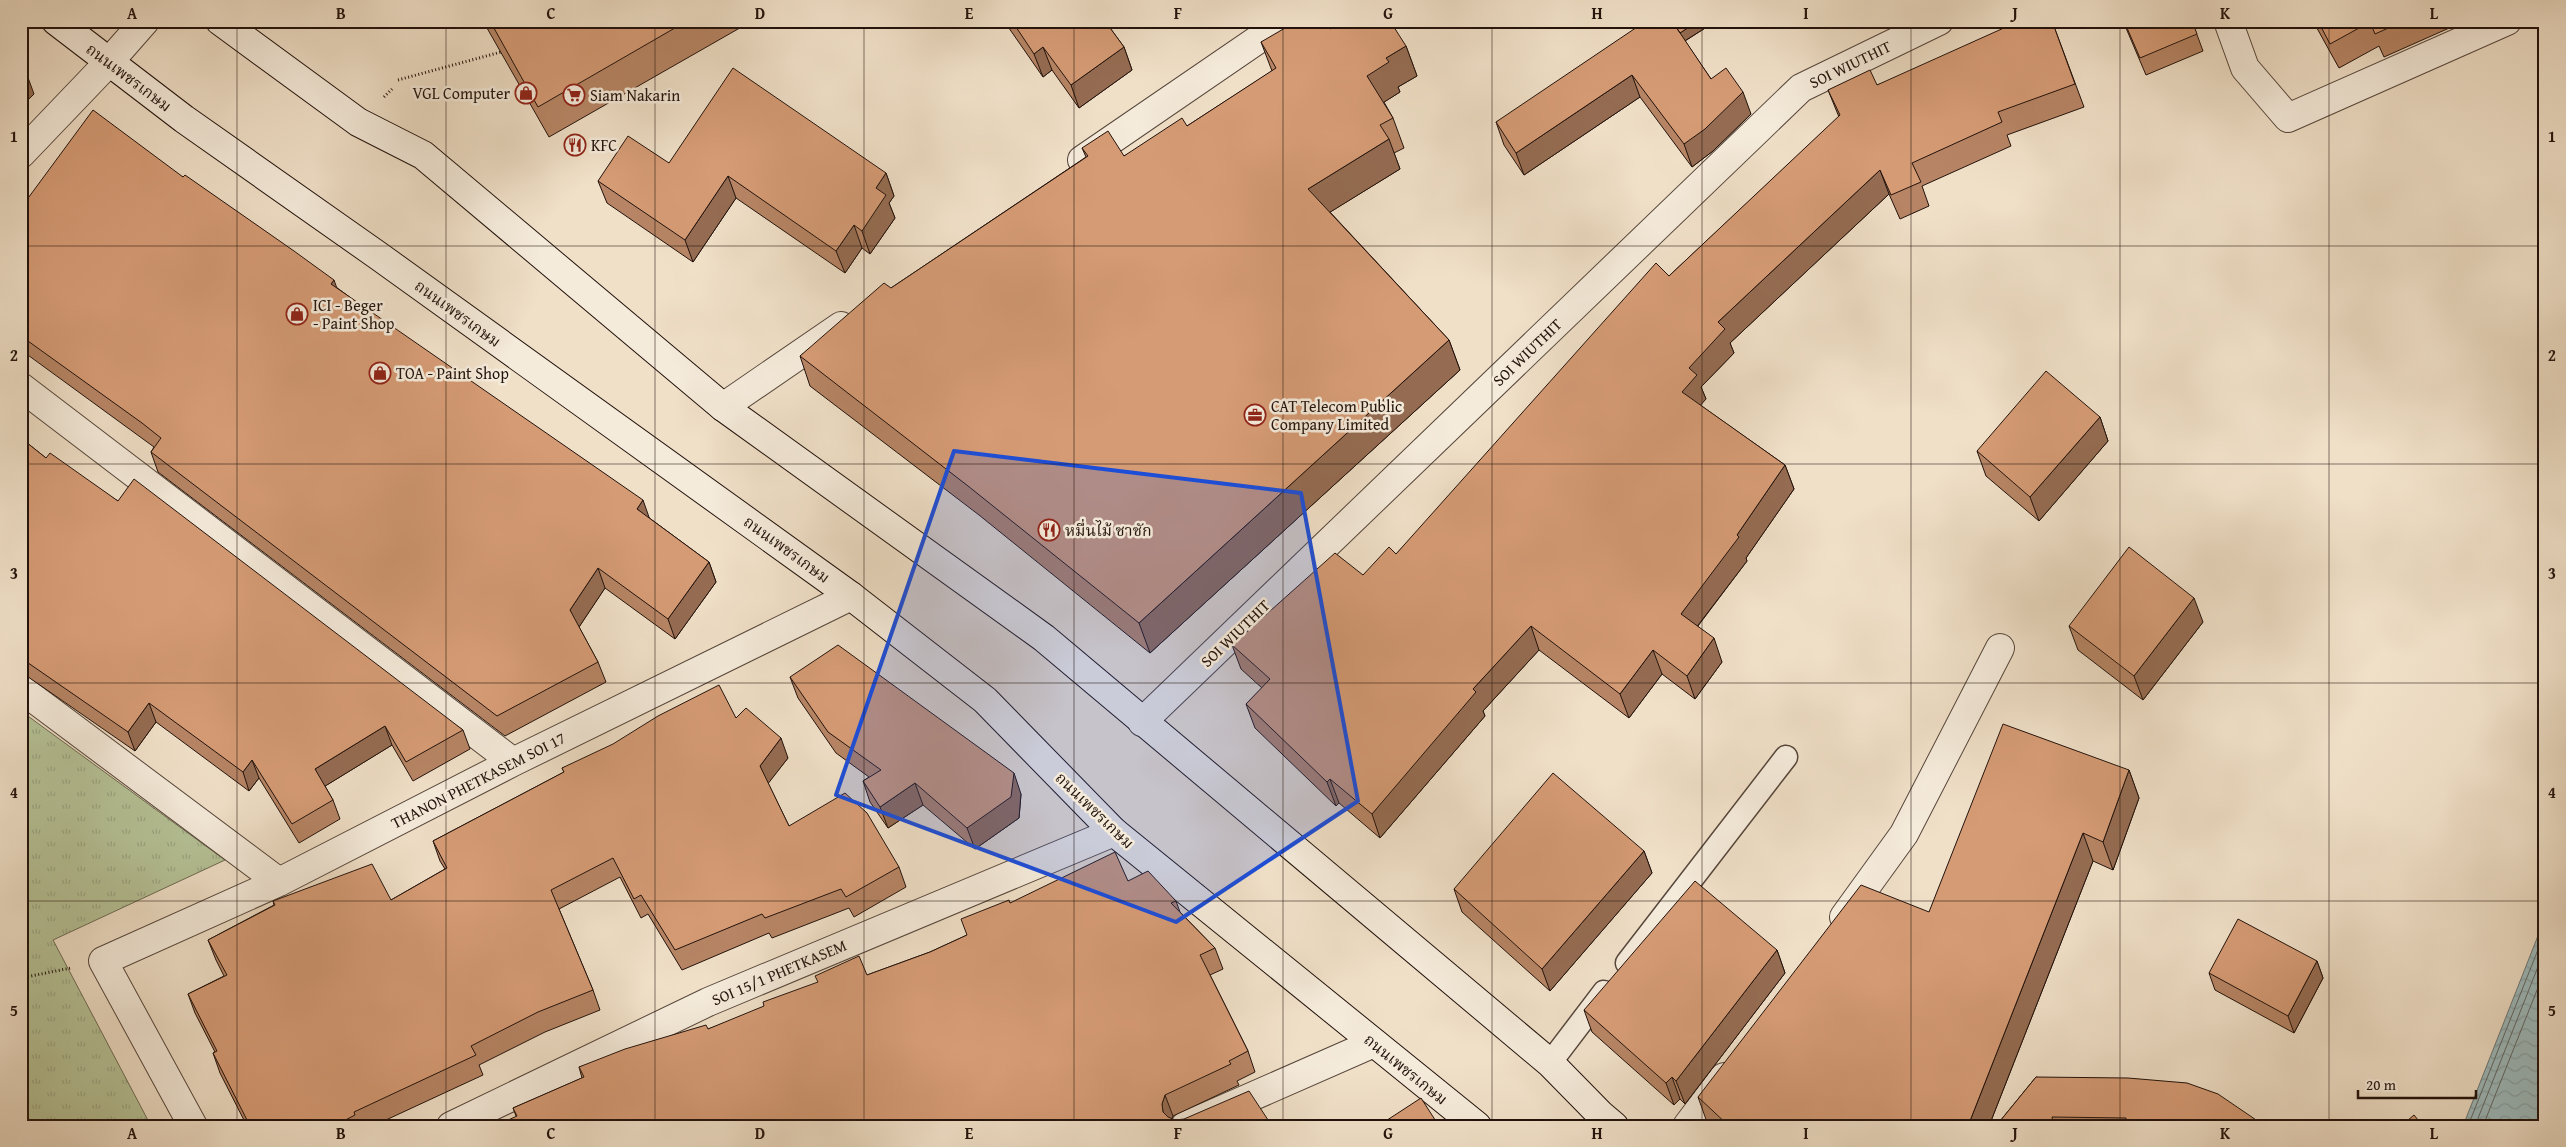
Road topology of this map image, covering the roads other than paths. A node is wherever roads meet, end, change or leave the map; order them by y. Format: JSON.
{"nodes":[{"id":1,"x":56,"y":21,"type":"edge"},
{"id":2,"x":145,"y":21,"type":"edge"},
{"id":3,"x":220,"y":21,"type":"edge"},
{"id":4,"x":1285,"y":21,"type":"edge"},
{"id":5,"x":1939,"y":21,"type":"edge"},
{"id":6,"x":2228,"y":21,"type":"edge"},
{"id":7,"x":2507,"y":21,"type":"edge"},
{"id":8,"x":109,"y":62,"type":"junction"},
{"id":9,"x":21,"y":154,"type":"edge"},
{"id":10,"x":1065,"y":172,"type":"edge"},
{"id":11,"x":862,"y":312,"type":"edge"},
{"id":12,"x":21,"y":387,"type":"edge"},
{"id":13,"x":724,"y":407,"type":"junction"},
{"id":14,"x":851,"y":596,"type":"junction"},
{"id":15,"x":2000,"y":648,"type":"dead end"},
{"id":16,"x":21,"y":689,"type":"edge"},
{"id":17,"x":1142,"y":722,"type":"junction"},
{"id":18,"x":1786,"y":757,"type":"dead end"},
{"id":19,"x":513,"y":762,"type":"junction"},
{"id":20,"x":1114,"y":832,"type":"junction"},
{"id":21,"x":279,"y":882,"type":"junction"},
{"id":22,"x":1830,"y":936,"type":"edge"},
{"id":23,"x":1374,"y":1043,"type":"junction"},
{"id":24,"x":1742,"y":1054,"type":"edge"},
{"id":25,"x":1550,"y":1063,"type":"junction"},
{"id":26,"x":1602,"y":1122,"type":"edge"},
{"id":27,"x":193,"y":1126,"type":"edge"},
{"id":28,"x":450,"y":1126,"type":"edge"},
{"id":29,"x":1185,"y":1126,"type":"edge"},
{"id":30,"x":1478,"y":1126,"type":"edge"},
{"id":31,"x":1687,"y":1126,"type":"edge"}],
"edges":[{"from":1,"to":8,"type":"street","name":"ถนนเพชรเกษม"},
{"from":2,"to":8,"type":"street"},
{"from":3,"to":13,"type":"street"},
{"from":4,"to":10,"type":"street"},
{"from":5,"to":17,"type":"street","name":"SOI WIUTHIT"},
{"from":6,"to":7,"type":"street"},
{"from":8,"to":9,"type":"street"},
{"from":8,"to":14,"type":"street","name":"ถนนเพชรเกษม"},
{"from":11,"to":13,"type":"street"},
{"from":12,"to":19,"type":"street"},
{"from":13,"to":17,"type":"street"},
{"from":14,"to":19,"type":"street","name":"THANON PHETKASEM SOI 17"},
{"from":14,"to":20,"type":"street","name":"ถนนเพชรเกษม"},
{"from":15,"to":22,"type":"street"},
{"from":16,"to":21,"type":"street"},
{"from":17,"to":25,"type":"street"},
{"from":18,"to":25,"type":"lane"},
{"from":19,"to":21,"type":"street","name":"THANON PHETKASEM SOI 17"},
{"from":20,"to":23,"type":"street","name":"ถนนเพชรเกษม"},
{"from":20,"to":28,"type":"street","name":"SOI 15/1 PHETKASEM"},
{"from":21,"to":27,"type":"street","name":"THANON PHETKASEM SOI 17"},
{"from":23,"to":29,"type":"street"},
{"from":23,"to":30,"type":"street","name":"ถนนเพชรเกษม"},
{"from":24,"to":31,"type":"street"},
{"from":25,"to":26,"type":"street"}]}
